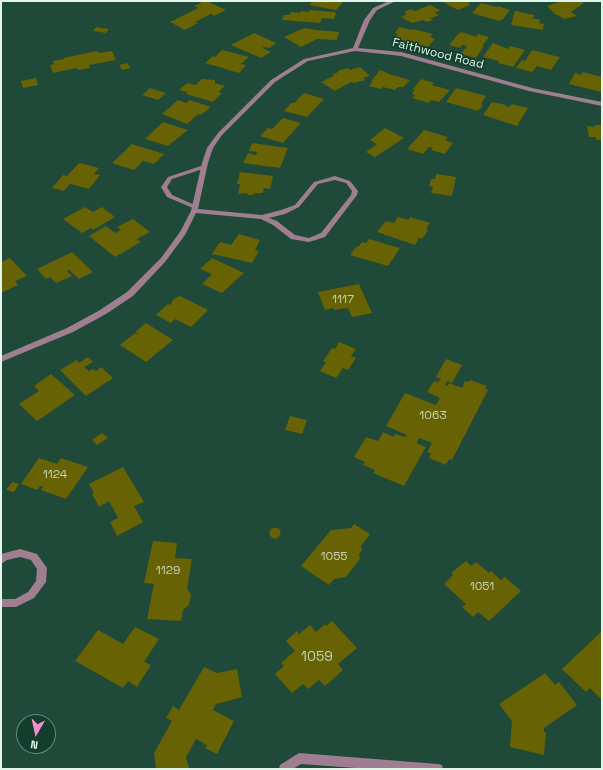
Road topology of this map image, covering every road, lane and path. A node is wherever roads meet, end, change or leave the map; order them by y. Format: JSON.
{"nodes":[{"id":1,"x":393,"y":1,"type":"edge"},
{"id":2,"x":355,"y":49,"type":"junction"},
{"id":3,"x":602,"y":104,"type":"edge"},
{"id":4,"x":204,"y":167,"type":"junction"},
{"id":5,"x":194,"y":209,"type":"junction"},
{"id":6,"x":262,"y":217,"type":"junction"},
{"id":7,"x":1,"y":359,"type":"edge"},
{"id":8,"x":1,"y":560,"type":"edge"},
{"id":9,"x":1,"y":603,"type":"edge"},
{"id":10,"x":284,"y":769,"type":"edge"},
{"id":11,"x":438,"y":769,"type":"edge"}],
"edges":[{"from":1,"to":2,"type":"street"},
{"from":2,"to":3,"type":"street","name":"Faithwood Road"},
{"from":2,"to":4,"type":"street","name":"Faithwood Road"},
{"from":4,"to":5,"type":"street","name":"Faithwood Road"},
{"from":4,"to":5,"type":"street"},
{"from":5,"to":6,"type":"street"},
{"from":5,"to":7,"type":"street","name":"Faithwood Road"},
{"from":6,"to":6,"type":"street"},
{"from":8,"to":9,"type":"street"},
{"from":10,"to":11,"type":"street"}]}
